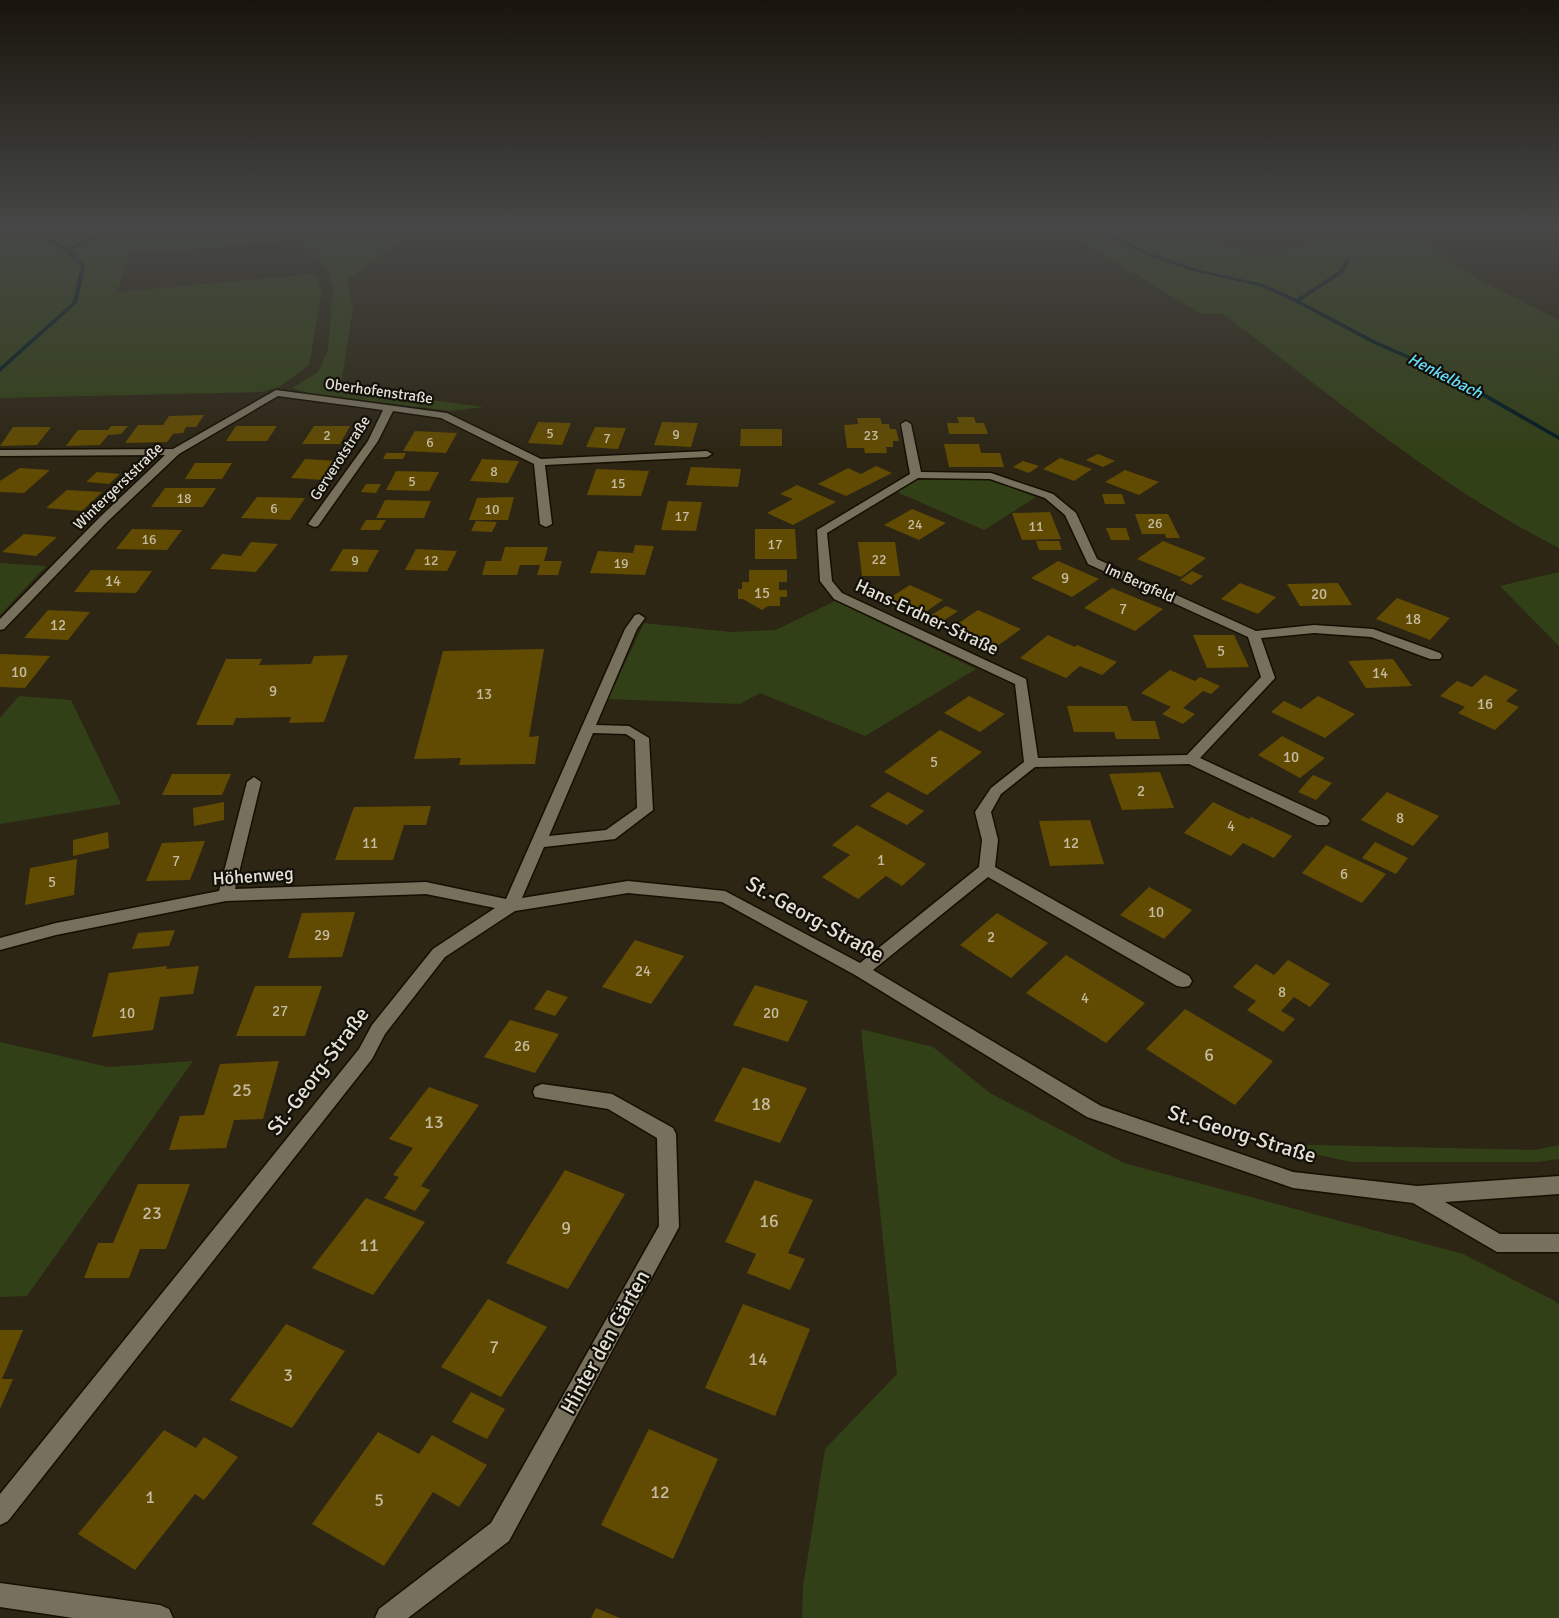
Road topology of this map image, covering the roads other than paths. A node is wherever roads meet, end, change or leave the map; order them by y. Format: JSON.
{"nodes":[{"id":1,"x":276,"y":393,"type":"joint"},
{"id":2,"x":390,"y":407,"type":"junction"},
{"id":3,"x":906,"y":423,"type":"dead end"},
{"id":4,"x":175,"y":452,"type":"junction"},
{"id":5,"x":0,"y":453,"type":"edge"},
{"id":6,"x":707,"y":454,"type":"dead end"},
{"id":7,"x":539,"y":462,"type":"junction"},
{"id":8,"x":916,"y":475,"type":"junction"},
{"id":9,"x":314,"y":524,"type":"dead end"},
{"id":10,"x":546,"y":524,"type":"dead end"},
{"id":11,"x":639,"y":618,"type":"dead end"},
{"id":12,"x":0,"y":626,"type":"edge"},
{"id":13,"x":1254,"y":635,"type":"junction"},
{"id":14,"x":1435,"y":656,"type":"dead end"},
{"id":15,"x":587,"y":729,"type":"junction"},
{"id":16,"x":1191,"y":759,"type":"junction"},
{"id":17,"x":1031,"y":763,"type":"junction"},
{"id":18,"x":254,"y":782,"type":"dead end"},
{"id":19,"x":1322,"y":821,"type":"dead end"},
{"id":20,"x":539,"y":842,"type":"junction"},
{"id":21,"x":987,"y":869,"type":"junction"},
{"id":22,"x":226,"y":895,"type":"junction"},
{"id":23,"x":511,"y":906,"type":"junction"},
{"id":24,"x":0,"y":944,"type":"edge"},
{"id":25,"x":861,"y":971,"type":"junction"},
{"id":26,"x":1183,"y":981,"type":"dead end"},
{"id":27,"x":542,"y":1092,"type":"dead end"},
{"id":28,"x":1559,"y":1185,"type":"edge"},
{"id":29,"x":1417,"y":1195,"type":"junction"},
{"id":30,"x":1559,"y":1243,"type":"edge"},
{"id":31,"x":0,"y":1513,"type":"edge"},
{"id":32,"x":0,"y":1594,"type":"edge"},
{"id":33,"x":160,"y":1618,"type":"edge"},
{"id":34,"x":388,"y":1618,"type":"edge"}],
"edges":[{"from":1,"to":2,"type":"street","name":"Oberhofenstraße"},
{"from":1,"to":4,"type":"street","name":"Wintergerststraße"},
{"from":2,"to":7,"type":"street","name":"Oberhofenstraße"},
{"from":2,"to":9,"type":"street","name":"Gerverotstraße"},
{"from":3,"to":8,"type":"street"},
{"from":4,"to":5,"type":"street"},
{"from":4,"to":12,"type":"street","name":"Wintergerststraße"},
{"from":6,"to":7,"type":"street","name":"Oberhofenstraße"},
{"from":7,"to":10,"type":"street"},
{"from":8,"to":13,"type":"street","name":"Im Bergfeld"},
{"from":8,"to":17,"type":"street","name":"Hans-Erdner-Straße"},
{"from":11,"to":15,"type":"street"},
{"from":13,"to":14,"type":"street"},
{"from":13,"to":16,"type":"street"},
{"from":15,"to":20,"type":"street"},
{"from":15,"to":20,"type":"street"},
{"from":16,"to":17,"type":"street"},
{"from":16,"to":19,"type":"street"},
{"from":17,"to":21,"type":"street"},
{"from":18,"to":22,"type":"street"},
{"from":20,"to":23,"type":"street"},
{"from":21,"to":25,"type":"street"},
{"from":21,"to":26,"type":"street"},
{"from":22,"to":23,"type":"street","name":"Höhenweg"},
{"from":22,"to":24,"type":"street","name":"Höhenweg"},
{"from":23,"to":25,"type":"street","name":"St.-Georg-Straße"},
{"from":23,"to":31,"type":"street","name":"St.-Georg-Straße"},
{"from":25,"to":29,"type":"street","name":"St.-Georg-Straße"},
{"from":27,"to":34,"type":"street","name":"Hinter den Gärten"},
{"from":28,"to":29,"type":"street","name":"St.-Georg-Straße"},
{"from":29,"to":30,"type":"street"},
{"from":32,"to":33,"type":"street"}]}
